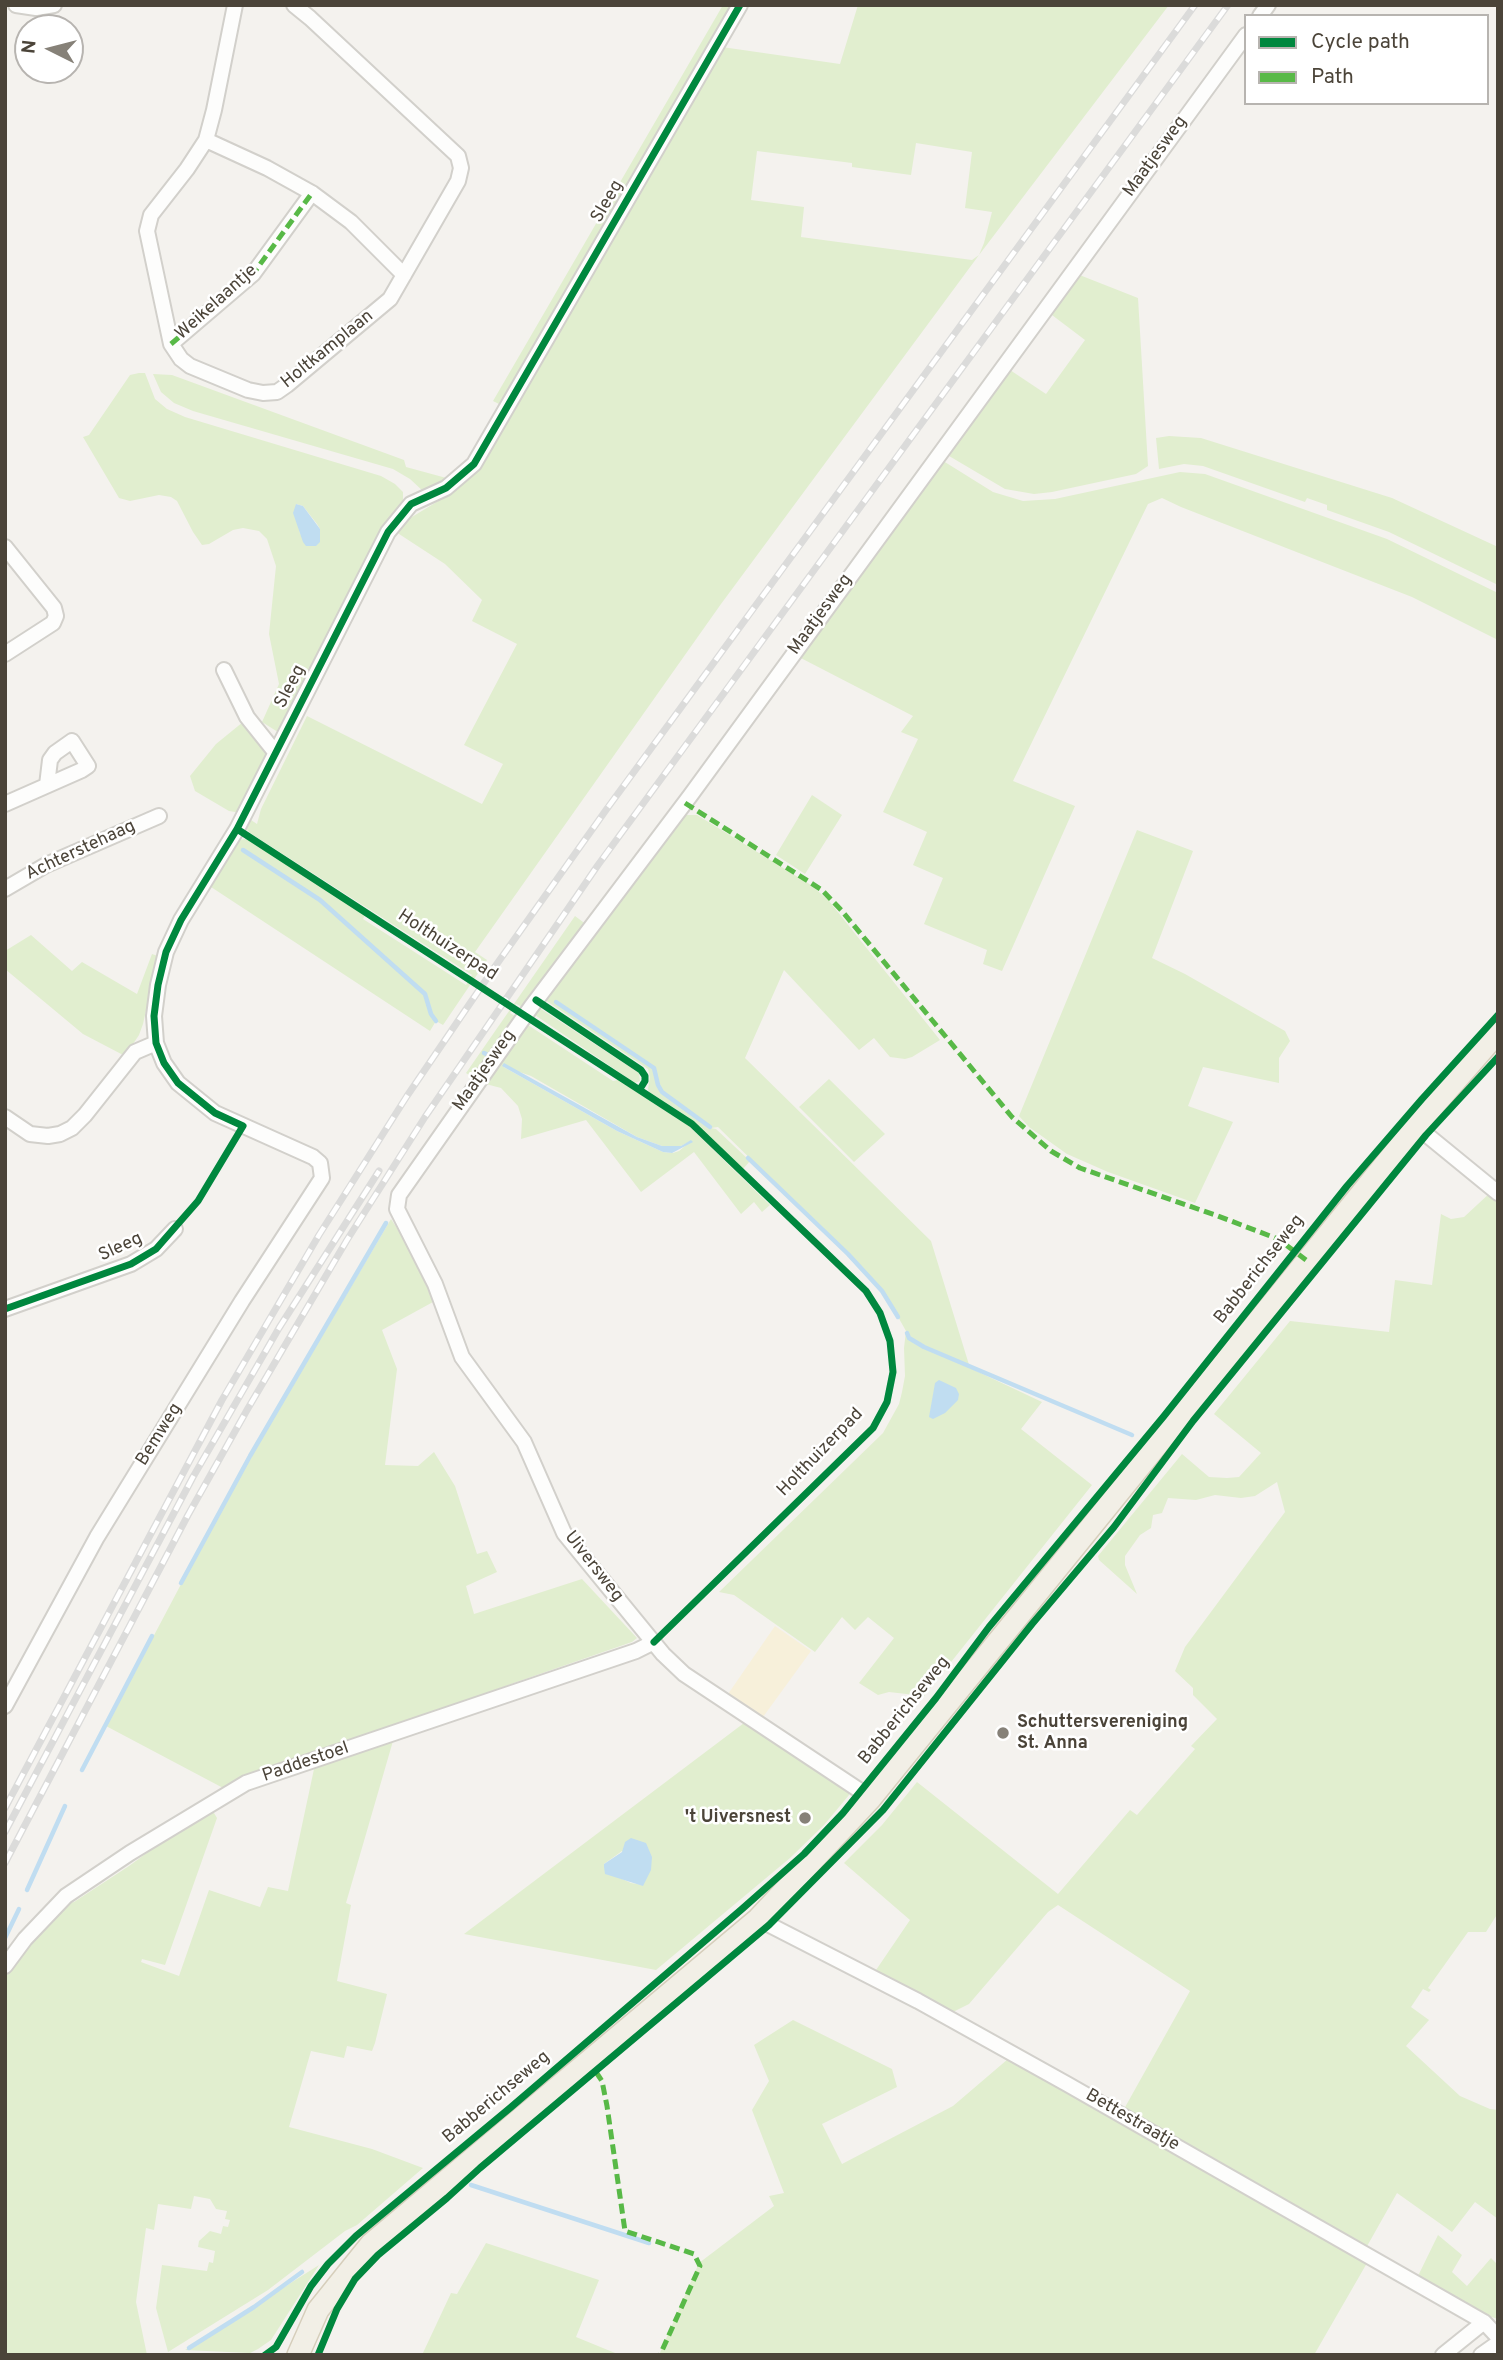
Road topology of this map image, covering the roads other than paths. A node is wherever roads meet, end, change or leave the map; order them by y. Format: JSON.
{"nodes":[{"id":1,"x":16,"y":5,"type":"edge"},
{"id":2,"x":54,"y":5,"type":"edge"},
{"id":3,"x":235,"y":5,"type":"edge"},
{"id":4,"x":294,"y":5,"type":"edge"},
{"id":5,"x":740,"y":5,"type":"edge"},
{"id":6,"x":1244,"y":38,"type":"edge"},
{"id":7,"x":206,"y":140,"type":"junction"},
{"id":8,"x":312,"y":193,"type":"junction"},
{"id":9,"x":404,"y":275,"type":"junction"},
{"id":10,"x":171,"y":344,"type":"junction"},
{"id":11,"x":5,"y":547,"type":"edge"},
{"id":12,"x":5,"y":654,"type":"edge"},
{"id":13,"x":224,"y":670,"type":"dead end"},
{"id":14,"x":275,"y":752,"type":"junction"},
{"id":15,"x":47,"y":785,"type":"dead end"},
{"id":16,"x":5,"y":804,"type":"edge"},
{"id":17,"x":159,"y":816,"type":"dead end"},
{"id":18,"x":5,"y":890,"type":"edge"},
{"id":19,"x":1498,"y":1032,"type":"edge"},
{"id":20,"x":156,"y":1043,"type":"junction"},
{"id":21,"x":5,"y":1117,"type":"edge"},
{"id":22,"x":1416,"y":1126,"type":"junction"},
{"id":23,"x":323,"y":1170,"type":"joint"},
{"id":24,"x":1498,"y":1193,"type":"edge"},
{"id":25,"x":399,"y":1195,"type":"joint"},
{"id":26,"x":176,"y":1230,"type":"dead end"},
{"id":27,"x":5,"y":1309,"type":"edge"},
{"id":28,"x":654,"y":1643,"type":"junction"},
{"id":29,"x":10,"y":1684,"type":"edge"},
{"id":30,"x":5,"y":1706,"type":"edge"},
{"id":31,"x":871,"y":1798,"type":"junction"},
{"id":32,"x":758,"y":1919,"type":"junction"},
{"id":33,"x":5,"y":1966,"type":"edge"},
{"id":34,"x":1484,"y":2322,"type":"junction"},
{"id":35,"x":1498,"y":2337,"type":"edge"},
{"id":36,"x":1498,"y":2343,"type":"edge"},
{"id":37,"x":298,"y":2355,"type":"edge"},
{"id":38,"x":1443,"y":2355,"type":"edge"},
{"id":39,"x":1481,"y":2355,"type":"edge"}],
"edges":[{"from":1,"to":2,"type":"street"},
{"from":3,"to":7,"type":"street"},
{"from":4,"to":9,"type":"street","name":"Holtkamplaan"},
{"from":5,"to":14,"type":"street","name":"Sleeg"},
{"from":6,"to":25,"type":"street","name":"Maatjesweg"},
{"from":7,"to":8,"type":"street"},
{"from":7,"to":10,"type":"street"},
{"from":8,"to":9,"type":"street"},
{"from":8,"to":10,"type":"street","name":"Weikelaantje"},
{"from":9,"to":10,"type":"street","name":"Holtkamplaan"},
{"from":11,"to":12,"type":"street"},
{"from":13,"to":14,"type":"street"},
{"from":14,"to":20,"type":"street","name":"Sleeg"},
{"from":15,"to":16,"type":"street"},
{"from":17,"to":18,"type":"street","name":"Achterstehaag"},
{"from":19,"to":22,"type":"main road","name":"Babberichseweg"},
{"from":20,"to":21,"type":"street"},
{"from":20,"to":23,"type":"street","name":"Sleeg"},
{"from":22,"to":24,"type":"street"},
{"from":22,"to":31,"type":"main road","name":"Babberichseweg"},
{"from":23,"to":29,"type":"street","name":"Bemweg"},
{"from":25,"to":28,"type":"street","name":"Uiversweg"},
{"from":26,"to":27,"type":"street","name":"Sleeg"},
{"from":28,"to":31,"type":"street","name":"Uiversweg"},
{"from":28,"to":33,"type":"street","name":"Paddestoel"},
{"from":29,"to":30,"type":"street","name":"Bemweg"},
{"from":31,"to":32,"type":"main road","name":"Babberichseweg"},
{"from":32,"to":34,"type":"street","name":"Bettestraatje"},
{"from":32,"to":37,"type":"main road","name":"Babberichseweg"},
{"from":34,"to":35,"type":"street","name":"Bettestraatje"},
{"from":34,"to":38,"type":"street"},
{"from":36,"to":39,"type":"street"}]}
